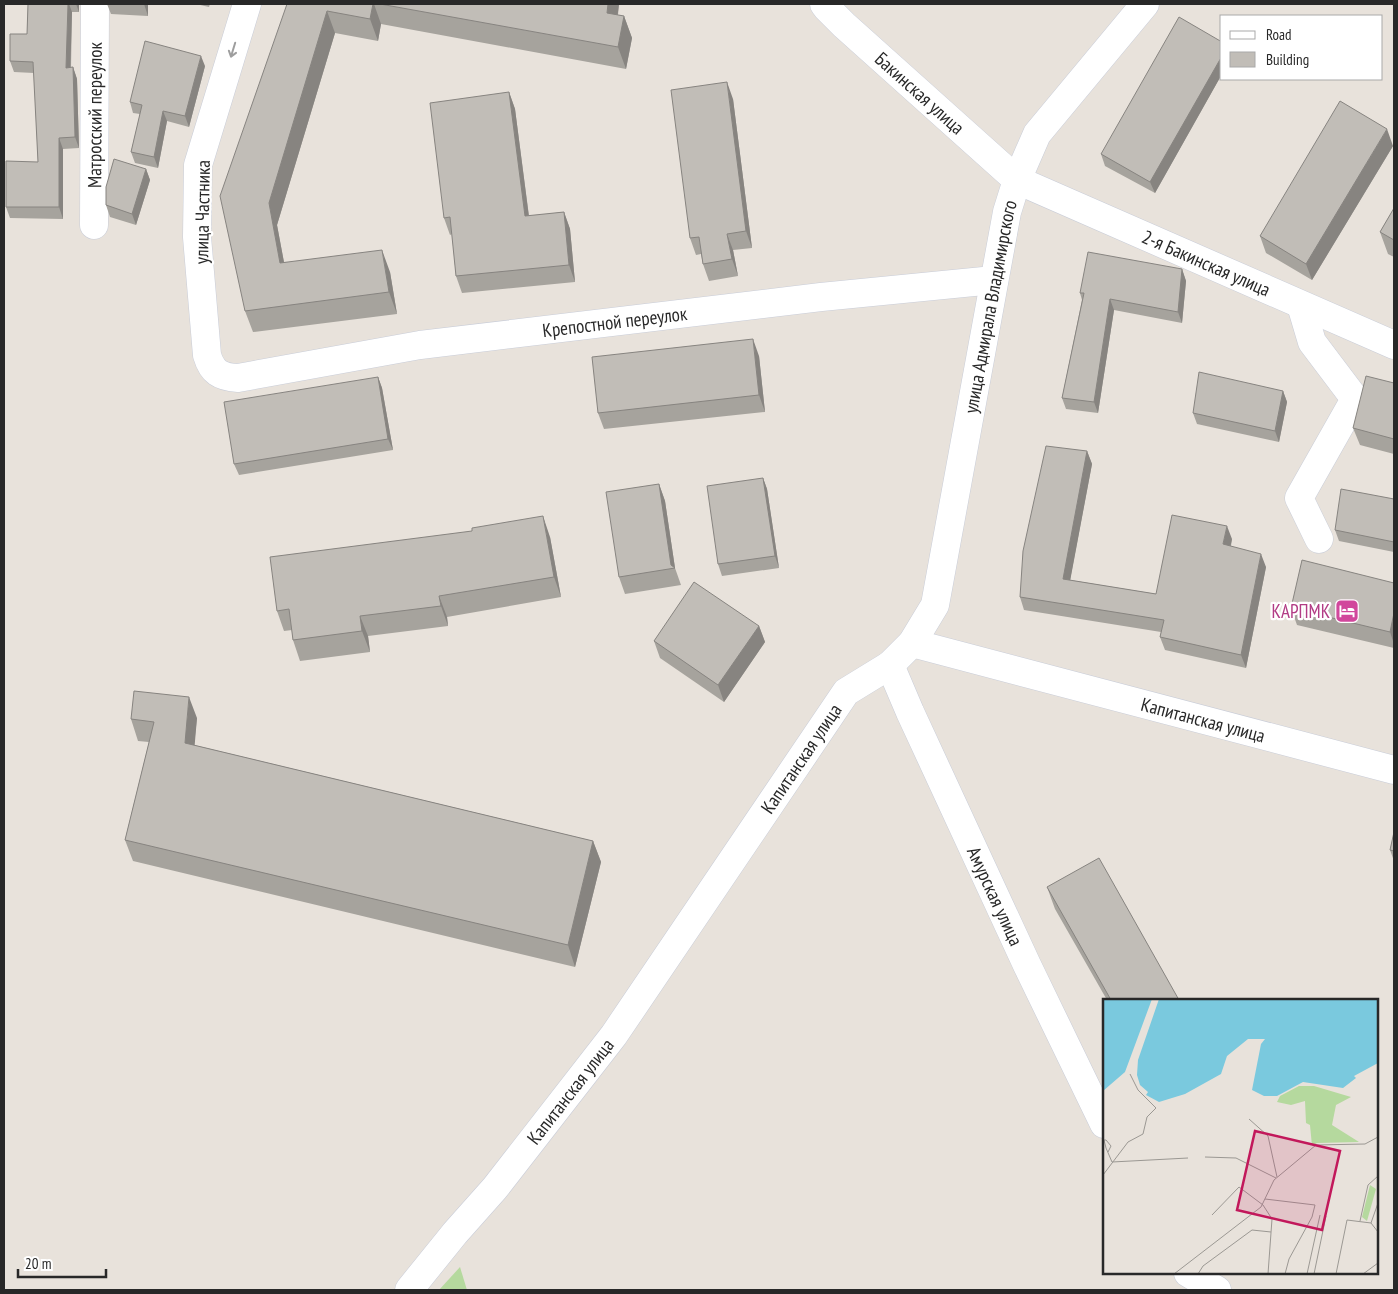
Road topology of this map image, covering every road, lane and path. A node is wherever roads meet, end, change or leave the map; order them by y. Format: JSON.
{"nodes":[{"id":1,"x":95,"y":4,"type":"edge"},
{"id":2,"x":247,"y":4,"type":"edge"},
{"id":3,"x":824,"y":4,"type":"edge"},
{"id":4,"x":1145,"y":4,"type":"edge"},
{"id":5,"x":1017,"y":180,"type":"junction"},
{"id":6,"x":94,"y":225,"type":"dead end"},
{"id":7,"x":994,"y":280,"type":"junction"},
{"id":8,"x":1301,"y":305,"type":"junction"},
{"id":9,"x":1394,"y":346,"type":"edge"},
{"id":10,"x":238,"y":378,"type":"joint"},
{"id":11,"x":1319,"y":539,"type":"dead end"},
{"id":12,"x":912,"y":643,"type":"junction"},
{"id":13,"x":890,"y":665,"type":"junction"},
{"id":14,"x":1394,"y":770,"type":"edge"},
{"id":15,"x":1103,"y":1122,"type":"edge"},
{"id":16,"x":1190,"y":1274,"type":"edge"},
{"id":17,"x":408,"y":1290,"type":"edge"},
{"id":18,"x":1217,"y":1290,"type":"edge"}],
"edges":[{"from":1,"to":6,"type":"street","name":"Матросский переулок"},
{"from":2,"to":10,"type":"street","name":"улица Частника","one_way":true},
{"from":3,"to":5,"type":"street","name":"Бакинская улица"},
{"from":4,"to":5,"type":"street","name":"улица Адмирала Владимирского"},
{"from":5,"to":7,"type":"street","name":"улица Адмирала Владимирского"},
{"from":5,"to":8,"type":"street","name":"2-я Бакинская улица"},
{"from":7,"to":10,"type":"street","name":"Крепостной переулок"},
{"from":7,"to":12,"type":"street","name":"улица Адмирала Владимирского"},
{"from":8,"to":9,"type":"street","name":"2-я Бакинская улица"},
{"from":8,"to":11,"type":"street"},
{"from":12,"to":13,"type":"street","name":"Капитанская улица"},
{"from":12,"to":14,"type":"street","name":"Капитанская улица"},
{"from":13,"to":15,"type":"street","name":"Амурская улица"},
{"from":13,"to":17,"type":"street","name":"Капитанская улица"},
{"from":16,"to":18,"type":"street"}]}
